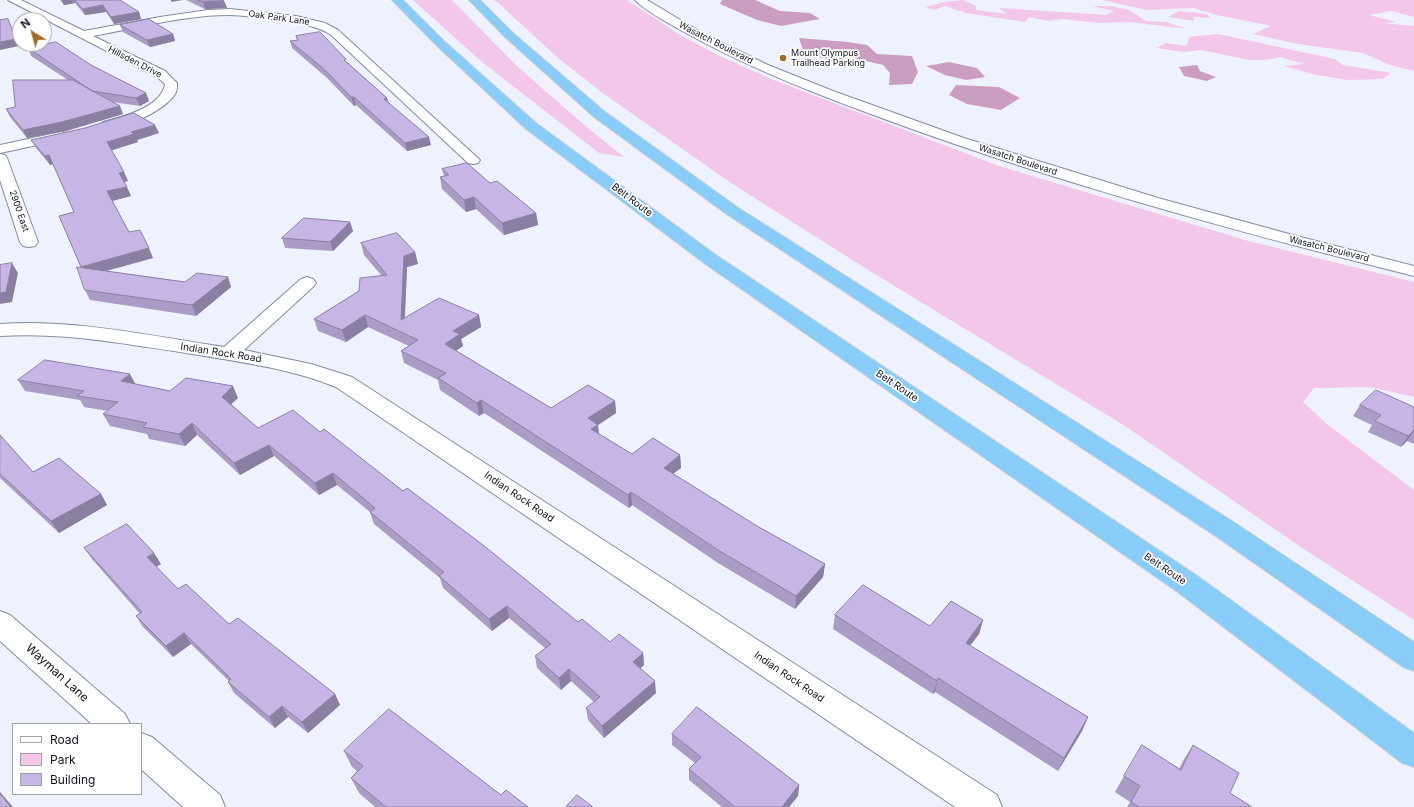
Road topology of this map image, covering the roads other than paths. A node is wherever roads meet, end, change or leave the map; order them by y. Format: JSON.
{"nodes":[{"id":1,"x":397,"y":0,"type":"edge"},
{"id":2,"x":474,"y":0,"type":"edge"},
{"id":3,"x":640,"y":0,"type":"edge"},
{"id":4,"x":14,"y":1,"type":"edge"},
{"id":5,"x":0,"y":3,"type":"edge"},
{"id":6,"x":82,"y":35,"type":"junction"},
{"id":7,"x":96,"y":128,"type":"edge"},
{"id":8,"x":74,"y":134,"type":"edge"},
{"id":9,"x":0,"y":149,"type":"edge"},
{"id":10,"x":0,"y":158,"type":"edge"},
{"id":11,"x":473,"y":160,"type":"dead end"},
{"id":12,"x":29,"y":242,"type":"dead end"},
{"id":13,"x":1414,"y":271,"type":"edge"},
{"id":14,"x":307,"y":283,"type":"dead end"},
{"id":15,"x":0,"y":330,"type":"edge"},
{"id":16,"x":228,"y":354,"type":"junction"},
{"id":17,"x":0,"y":623,"type":"edge"},
{"id":18,"x":1414,"y":658,"type":"edge"},
{"id":19,"x":113,"y":723,"type":"edge"},
{"id":20,"x":142,"y":749,"type":"edge"},
{"id":21,"x":1414,"y":752,"type":"edge"},
{"id":22,"x":208,"y":807,"type":"edge"},
{"id":23,"x":985,"y":807,"type":"edge"}],
"edges":[{"from":1,"to":21,"type":"highway","name":"Belt Route"},
{"from":2,"to":18,"type":"highway"},
{"from":3,"to":13,"type":"street","name":"Wasatch Boulevard"},
{"from":4,"to":5,"type":"street"},
{"from":4,"to":6,"type":"street","name":"Hillsden Drive"},
{"from":6,"to":7,"type":"street","name":"Hillsden Drive"},
{"from":6,"to":11,"type":"street","name":"Oak Park Lane"},
{"from":8,"to":9,"type":"street"},
{"from":10,"to":12,"type":"street","name":"2900 East"},
{"from":14,"to":16,"type":"street"},
{"from":15,"to":16,"type":"street","name":"Indian Rock Road"},
{"from":16,"to":23,"type":"street","name":"Indian Rock Road"},
{"from":17,"to":19,"type":"street","name":"Wayman Lane"},
{"from":20,"to":22,"type":"street"}]}
